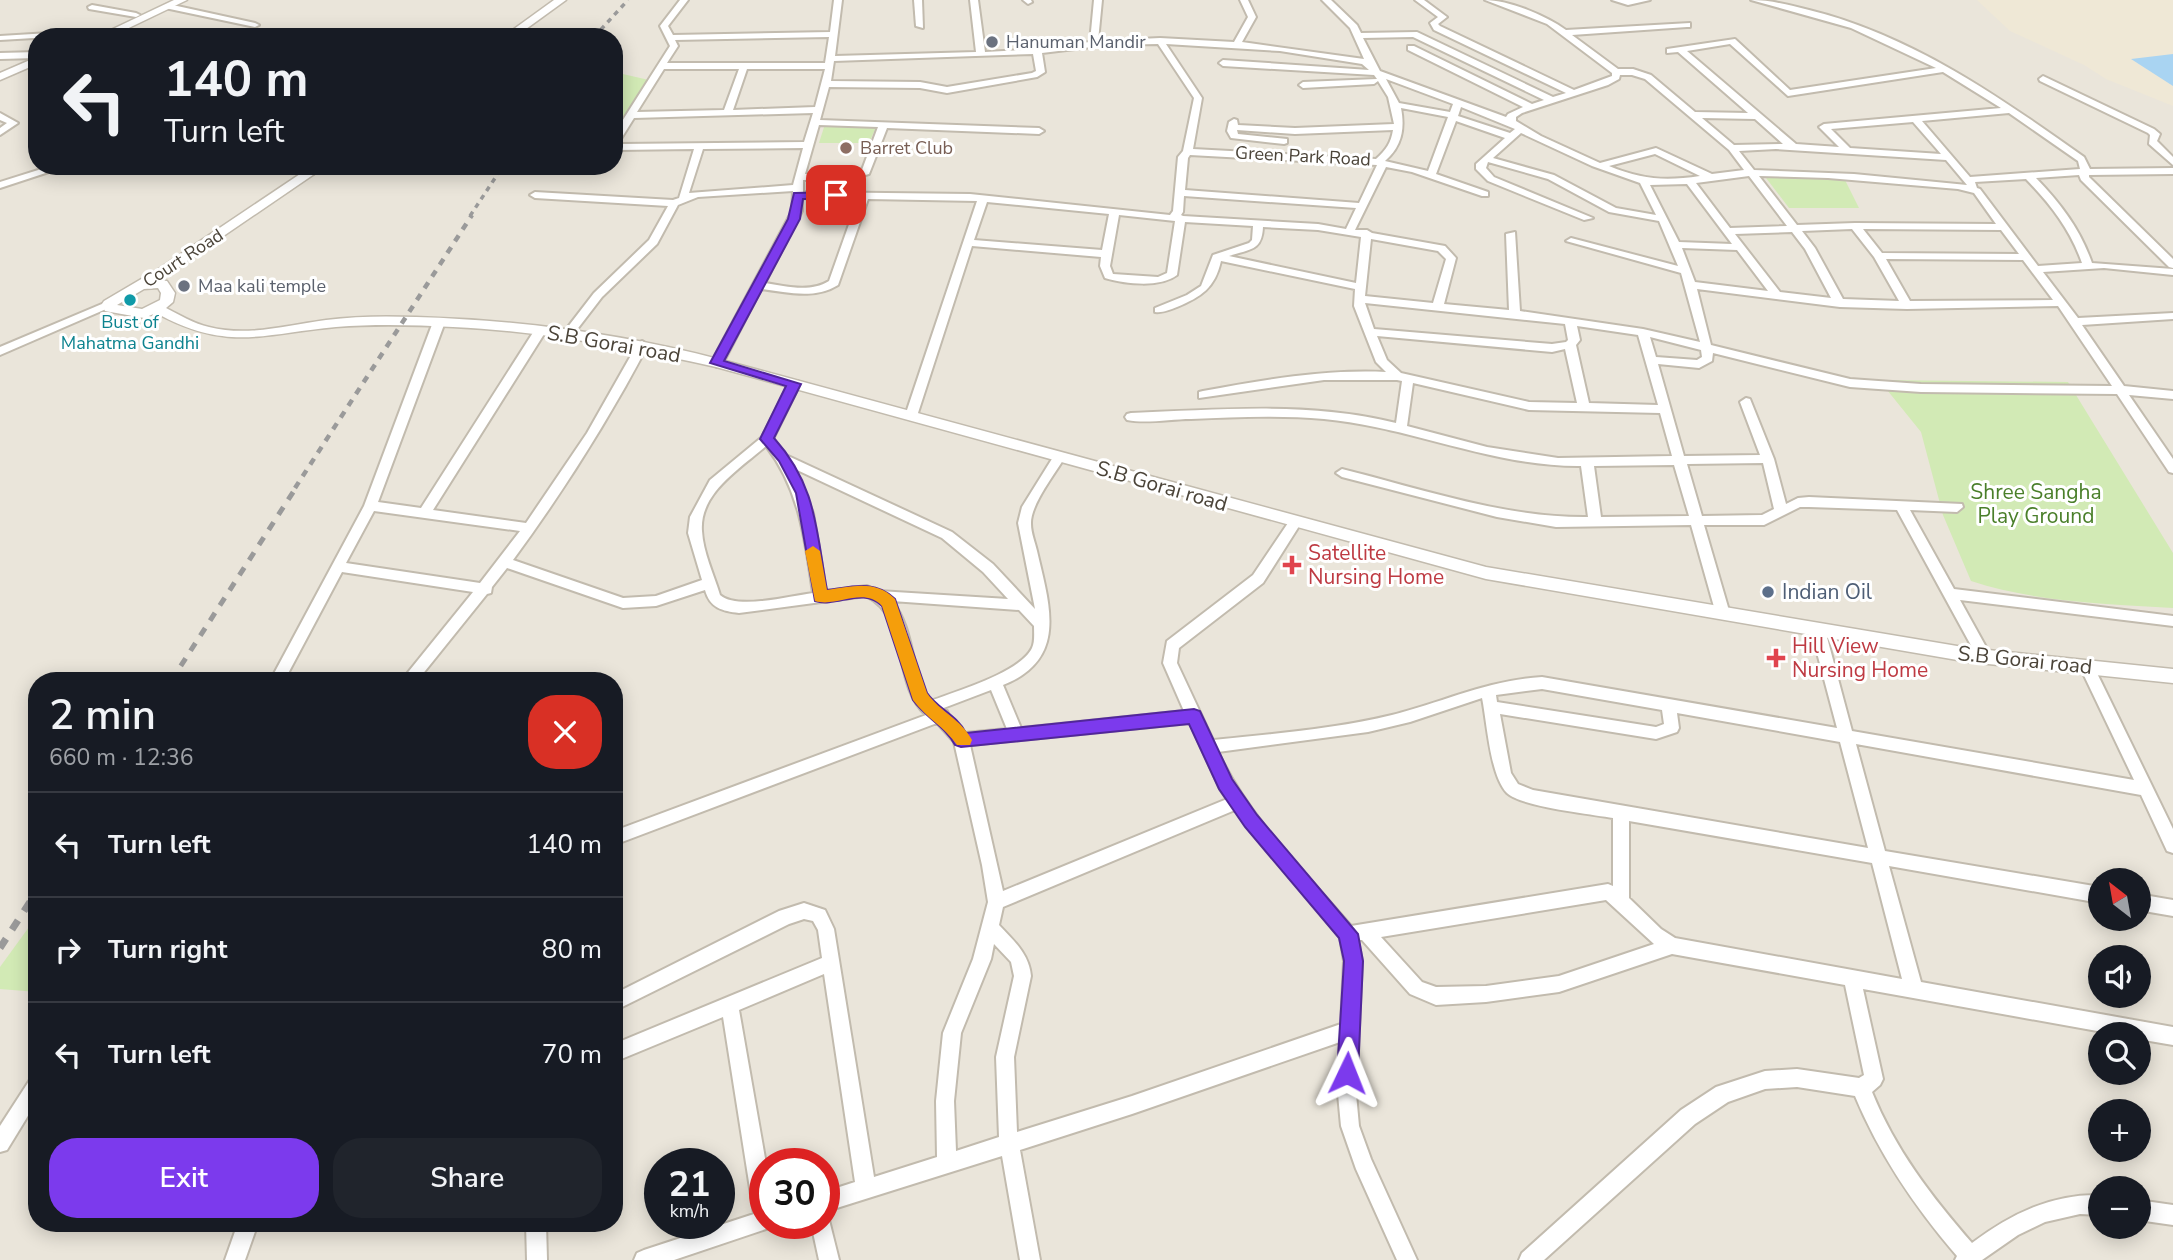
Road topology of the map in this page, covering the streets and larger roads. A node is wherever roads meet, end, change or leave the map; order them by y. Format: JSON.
{"nodes":[{"id":1,"x":182,"y":0,"type":"edge"},
{"id":2,"x":561,"y":0,"type":"edge"},
{"id":3,"x":684,"y":0,"type":"edge"},
{"id":4,"x":838,"y":0,"type":"edge"},
{"id":5,"x":919,"y":0,"type":"edge"},
{"id":6,"x":974,"y":0,"type":"edge"},
{"id":7,"x":1098,"y":0,"type":"edge"},
{"id":8,"x":1244,"y":0,"type":"edge"},
{"id":9,"x":1344,"y":0,"type":"edge"},
{"id":10,"x":1419,"y":0,"type":"edge"},
{"id":11,"x":1489,"y":0,"type":"edge"},
{"id":12,"x":1616,"y":0,"type":"edge"},
{"id":13,"x":1646,"y":0,"type":"edge"},
{"id":14,"x":1755,"y":0,"type":"edge"},
{"id":15,"x":1328,"y":2,"type":"edge"},
{"id":16,"x":168,"y":3,"type":"edge"},
{"id":17,"x":92,"y":7,"type":"dead end"},
{"id":18,"x":136,"y":15,"type":"junction"},
{"id":19,"x":255,"y":25,"type":"dead end"},
{"id":20,"x":1686,"y":25,"type":"dead end"},
{"id":21,"x":920,"y":26,"type":"dead end"},
{"id":22,"x":111,"y":28,"type":"edge"},
{"id":23,"x":113,"y":28,"type":"edge"},
{"id":24,"x":522,"y":28,"type":"edge"},
{"id":25,"x":1565,"y":33,"type":"junction"},
{"id":26,"x":833,"y":34,"type":"junction"},
{"id":27,"x":1360,"y":36,"type":"junction"},
{"id":28,"x":28,"y":37,"type":"edge"},
{"id":29,"x":0,"y":38,"type":"edge"},
{"id":30,"x":671,"y":38,"type":"junction"},
{"id":31,"x":1160,"y":41,"type":"junction"},
{"id":32,"x":1094,"y":42,"type":"junction"},
{"id":33,"x":1236,"y":46,"type":"junction"},
{"id":34,"x":1411,"y":48,"type":"dead end"},
{"id":35,"x":1037,"y":50,"type":"junction"},
{"id":36,"x":1681,"y":50,"type":"junction"},
{"id":37,"x":1670,"y":51,"type":"dead end"},
{"id":38,"x":981,"y":54,"type":"junction"},
{"id":39,"x":28,"y":55,"type":"edge"},
{"id":40,"x":0,"y":56,"type":"edge"},
{"id":41,"x":829,"y":62,"type":"junction"},
{"id":42,"x":1223,"y":63,"type":"dead end"},
{"id":43,"x":28,"y":64,"type":"edge"},
{"id":44,"x":660,"y":66,"type":"junction"},
{"id":45,"x":744,"y":66,"type":"junction"},
{"id":46,"x":28,"y":70,"type":"edge"},
{"id":47,"x":1940,"y":70,"type":"junction"},
{"id":48,"x":1616,"y":72,"type":"junction"},
{"id":49,"x":0,"y":77,"type":"edge"},
{"id":50,"x":1380,"y":77,"type":"junction"},
{"id":51,"x":2043,"y":79,"type":"dead end"},
{"id":52,"x":0,"y":82,"type":"edge"},
{"id":53,"x":825,"y":84,"type":"junction"},
{"id":54,"x":1303,"y":85,"type":"dead end"},
{"id":55,"x":1328,"y":92,"type":"dead end"},
{"id":56,"x":1573,"y":93,"type":"junction"},
{"id":57,"x":1552,"y":100,"type":"junction"},
{"id":58,"x":1458,"y":103,"type":"junction"},
{"id":59,"x":1396,"y":105,"type":"junction"},
{"id":60,"x":1531,"y":107,"type":"junction"},
{"id":61,"x":818,"y":110,"type":"junction"},
{"id":62,"x":2010,"y":110,"type":"junction"},
{"id":63,"x":728,"y":112,"type":"junction"},
{"id":64,"x":631,"y":115,"type":"junction"},
{"id":65,"x":1695,"y":115,"type":"junction"},
{"id":66,"x":0,"y":116,"type":"edge"},
{"id":67,"x":1453,"y":116,"type":"junction"},
{"id":68,"x":1757,"y":116,"type":"junction"},
{"id":69,"x":1915,"y":118,"type":"junction"},
{"id":70,"x":814,"y":122,"type":"junction"},
{"id":71,"x":1234,"y":122,"type":"dead end"},
{"id":72,"x":1511,"y":122,"type":"junction"},
{"id":73,"x":883,"y":125,"type":"junction"},
{"id":74,"x":1399,"y":127,"type":"junction"},
{"id":75,"x":623,"y":128,"type":"edge"},
{"id":76,"x":1520,"y":129,"type":"junction"},
{"id":77,"x":1039,"y":131,"type":"dead end"},
{"id":78,"x":0,"y":132,"type":"edge"},
{"id":79,"x":1284,"y":136,"type":"junction"},
{"id":80,"x":1512,"y":137,"type":"junction"},
{"id":81,"x":808,"y":145,"type":"junction"},
{"id":82,"x":623,"y":147,"type":"edge"},
{"id":83,"x":699,"y":147,"type":"junction"},
{"id":84,"x":1732,"y":148,"type":"junction"},
{"id":85,"x":1794,"y":148,"type":"junction"},
{"id":86,"x":1848,"y":151,"type":"junction"},
{"id":87,"x":1188,"y":152,"type":"junction"},
{"id":88,"x":1283,"y":156,"type":"junction"},
{"id":89,"x":1945,"y":157,"type":"junction"},
{"id":90,"x":1487,"y":159,"type":"junction"},
{"id":91,"x":1380,"y":162,"type":"junction"},
{"id":92,"x":2173,"y":162,"type":"edge"},
{"id":93,"x":1602,"y":165,"type":"junction"},
{"id":94,"x":2173,"y":171,"type":"edge"},
{"id":95,"x":2083,"y":172,"type":"junction"},
{"id":96,"x":1750,"y":173,"type":"junction"},
{"id":97,"x":33,"y":175,"type":"edge"},
{"id":98,"x":308,"y":175,"type":"edge"},
{"id":99,"x":1431,"y":175,"type":"junction"},
{"id":100,"x":1708,"y":176,"type":"junction"},
{"id":101,"x":2029,"y":177,"type":"junction"},
{"id":102,"x":1688,"y":179,"type":"junction"},
{"id":103,"x":1969,"y":180,"type":"junction"},
{"id":104,"x":1644,"y":182,"type":"junction"},
{"id":105,"x":0,"y":185,"type":"edge"},
{"id":106,"x":798,"y":187,"type":"junction"},
{"id":107,"x":1977,"y":191,"type":"junction"},
{"id":108,"x":1180,"y":193,"type":"junction"},
{"id":109,"x":1485,"y":194,"type":"dead end"},
{"id":110,"x":535,"y":195,"type":"dead end"},
{"id":111,"x":864,"y":196,"type":"junction"},
{"id":112,"x":983,"y":198,"type":"junction"},
{"id":113,"x":679,"y":200,"type":"junction"},
{"id":114,"x":1364,"y":206,"type":"junction"},
{"id":115,"x":1114,"y":213,"type":"junction"},
{"id":116,"x":1176,"y":218,"type":"junction"},
{"id":117,"x":1588,"y":218,"type":"dead end"},
{"id":118,"x":1664,"y":219,"type":"junction"},
{"id":119,"x":1258,"y":223,"type":"junction"},
{"id":120,"x":1855,"y":226,"type":"junction"},
{"id":121,"x":2006,"y":227,"type":"junction"},
{"id":122,"x":1797,"y":229,"type":"junction"},
{"id":123,"x":1350,"y":231,"type":"junction"},
{"id":124,"x":1728,"y":232,"type":"junction"},
{"id":125,"x":1367,"y":233,"type":"junction"},
{"id":126,"x":1511,"y":234,"type":"dead end"},
{"id":127,"x":1571,"y":241,"type":"dead end"},
{"id":128,"x":967,"y":242,"type":"junction"},
{"id":129,"x":1678,"y":245,"type":"junction"},
{"id":130,"x":1740,"y":247,"type":"junction"},
{"id":131,"x":1107,"y":254,"type":"junction"},
{"id":132,"x":1879,"y":256,"type":"junction"},
{"id":133,"x":1217,"y":257,"type":"junction"},
{"id":134,"x":2028,"y":257,"type":"junction"},
{"id":135,"x":2172,"y":261,"type":"edge"},
{"id":136,"x":2088,"y":266,"type":"junction"},
{"id":137,"x":2036,"y":269,"type":"junction"},
{"id":138,"x":1687,"y":271,"type":"junction"},
{"id":139,"x":2173,"y":272,"type":"edge"},
{"id":140,"x":142,"y":285,"type":"junction"},
{"id":141,"x":758,"y":285,"type":"junction"},
{"id":142,"x":1692,"y":285,"type":"junction"},
{"id":143,"x":1359,"y":293,"type":"junction"},
{"id":144,"x":1778,"y":297,"type":"junction"},
{"id":145,"x":2060,"y":303,"type":"junction"},
{"id":146,"x":109,"y":304,"type":"junction"},
{"id":147,"x":1840,"y":304,"type":"junction"},
{"id":148,"x":1438,"y":306,"type":"junction"},
{"id":149,"x":1907,"y":306,"type":"junction"},
{"id":150,"x":158,"y":309,"type":"junction"},
{"id":151,"x":1159,"y":310,"type":"dead end"},
{"id":152,"x":1515,"y":314,"type":"junction"},
{"id":153,"x":2173,"y":316,"type":"edge"},
{"id":154,"x":1570,"y":320,"type":"junction"},
{"id":155,"x":439,"y":322,"type":"junction"},
{"id":156,"x":2075,"y":322,"type":"junction"},
{"id":157,"x":540,"y":331,"type":"junction"},
{"id":158,"x":1368,"y":331,"type":"junction"},
{"id":159,"x":1643,"y":332,"type":"junction"},
{"id":160,"x":568,"y":334,"type":"junction"},
{"id":161,"x":642,"y":345,"type":"junction"},
{"id":162,"x":1570,"y":345,"type":"junction"},
{"id":163,"x":1706,"y":345,"type":"junction"},
{"id":164,"x":0,"y":351,"type":"edge"},
{"id":165,"x":1652,"y":360,"type":"junction"},
{"id":166,"x":717,"y":363,"type":"junction"},
{"id":167,"x":1403,"y":379,"type":"junction"},
{"id":168,"x":794,"y":384,"type":"junction"},
{"id":169,"x":2121,"y":390,"type":"junction"},
{"id":170,"x":2173,"y":394,"type":"edge"},
{"id":171,"x":1203,"y":395,"type":"dead end"},
{"id":172,"x":1746,"y":402,"type":"dead end"},
{"id":173,"x":1584,"y":408,"type":"junction"},
{"id":174,"x":1665,"y":409,"type":"junction"},
{"id":175,"x":911,"y":416,"type":"junction"},
{"id":176,"x":1131,"y":417,"type":"dead end"},
{"id":177,"x":1401,"y":429,"type":"junction"},
{"id":178,"x":767,"y":439,"type":"junction"},
{"id":179,"x":1059,"y":457,"type":"junction"},
{"id":180,"x":785,"y":459,"type":"junction"},
{"id":181,"x":1680,"y":459,"type":"junction"},
{"id":182,"x":1768,"y":459,"type":"junction"},
{"id":183,"x":1587,"y":462,"type":"junction"},
{"id":184,"x":2173,"y":469,"type":"edge"},
{"id":185,"x":1342,"y":473,"type":"dead end"},
{"id":186,"x":1900,"y":505,"type":"junction"},
{"id":187,"x":370,"y":506,"type":"junction"},
{"id":188,"x":1957,"y":507,"type":"dead end"},
{"id":189,"x":1781,"y":511,"type":"junction"},
{"id":190,"x":424,"y":513,"type":"junction"},
{"id":191,"x":1697,"y":518,"type":"junction"},
{"id":192,"x":1595,"y":522,"type":"junction"},
{"id":193,"x":1295,"y":523,"type":"junction"},
{"id":194,"x":530,"y":528,"type":"junction"},
{"id":195,"x":503,"y":562,"type":"junction"},
{"id":196,"x":340,"y":567,"type":"junction"},
{"id":197,"x":709,"y":583,"type":"junction"},
{"id":198,"x":486,"y":589,"type":"junction"},
{"id":199,"x":881,"y":594,"type":"junction"},
{"id":200,"x":1951,"y":594,"type":"junction"},
{"id":201,"x":820,"y":597,"type":"junction"},
{"id":202,"x":1022,"y":605,"type":"junction"},
{"id":203,"x":1723,"y":614,"type":"junction"},
{"id":204,"x":2173,"y":621,"type":"edge"},
{"id":205,"x":1043,"y":627,"type":"junction"},
{"id":206,"x":1818,"y":630,"type":"junction"},
{"id":207,"x":1984,"y":656,"type":"junction"},
{"id":208,"x":2087,"y":667,"type":"junction"},
{"id":209,"x":282,"y":672,"type":"edge"},
{"id":210,"x":416,"y":672,"type":"edge"},
{"id":211,"x":2173,"y":676,"type":"edge"},
{"id":212,"x":995,"y":682,"type":"junction"},
{"id":213,"x":1489,"y":699,"type":"junction"},
{"id":214,"x":1669,"y":705,"type":"junction"},
{"id":215,"x":935,"y":712,"type":"junction"},
{"id":216,"x":1194,"y":716,"type":"junction"},
{"id":217,"x":1017,"y":735,"type":"junction"},
{"id":218,"x":1846,"y":738,"type":"junction"},
{"id":219,"x":961,"y":740,"type":"junction"},
{"id":220,"x":1209,"y":747,"type":"junction"},
{"id":221,"x":2146,"y":789,"type":"junction"},
{"id":222,"x":1237,"y":802,"type":"junction"},
{"id":223,"x":1621,"y":813,"type":"junction"},
{"id":224,"x":623,"y":834,"type":"edge"},
{"id":225,"x":2173,"y":846,"type":"edge"},
{"id":226,"x":1879,"y":858,"type":"junction"},
{"id":227,"x":2088,"y":893,"type":"edge"},
{"id":228,"x":1621,"y":900,"type":"junction"},
{"id":229,"x":996,"y":902,"type":"junction"},
{"id":230,"x":2151,"y":904,"type":"edge"},
{"id":231,"x":2173,"y":908,"type":"edge"},
{"id":232,"x":991,"y":929,"type":"junction"},
{"id":233,"x":1357,"y":933,"type":"junction"},
{"id":234,"x":1672,"y":946,"type":"junction"},
{"id":235,"x":831,"y":963,"type":"junction"},
{"id":236,"x":1852,"y":979,"type":"junction"},
{"id":237,"x":1914,"y":990,"type":"junction"},
{"id":238,"x":623,"y":999,"type":"edge"},
{"id":239,"x":730,"y":1006,"type":"junction"},
{"id":240,"x":1349,"y":1030,"type":"junction"},
{"id":241,"x":2173,"y":1036,"type":"edge"},
{"id":242,"x":623,"y":1049,"type":"edge"},
{"id":243,"x":1861,"y":1088,"type":"junction"},
{"id":244,"x":28,"y":1098,"type":"edge"},
{"id":245,"x":0,"y":1143,"type":"edge"},
{"id":246,"x":1009,"y":1145,"type":"junction"},
{"id":247,"x":753,"y":1148,"type":"edge"},
{"id":248,"x":947,"y":1164,"type":"junction"},
{"id":249,"x":866,"y":1190,"type":"junction"},
{"id":250,"x":840,"y":1197,"type":"edge"},
{"id":251,"x":2088,"y":1205,"type":"edge"},
{"id":252,"x":2151,"y":1212,"type":"edge"},
{"id":253,"x":2173,"y":1215,"type":"edge"},
{"id":254,"x":749,"y":1224,"type":"edge"},
{"id":255,"x":245,"y":1232,"type":"edge"},
{"id":256,"x":536,"y":1232,"type":"edge"},
{"id":257,"x":824,"y":1239,"type":"edge"},
{"id":258,"x":1967,"y":1258,"type":"edge"},
{"id":259,"x":234,"y":1260,"type":"edge"},
{"id":260,"x":537,"y":1260,"type":"edge"},
{"id":261,"x":644,"y":1260,"type":"edge"},
{"id":262,"x":829,"y":1260,"type":"edge"},
{"id":263,"x":1030,"y":1260,"type":"edge"},
{"id":264,"x":1408,"y":1260,"type":"edge"},
{"id":265,"x":1529,"y":1260,"type":"edge"}],
"edges":[{"from":1,"to":16,"type":"street"},
{"from":2,"to":24,"type":"street"},
{"from":3,"to":30,"type":"street"},
{"from":4,"to":26,"type":"street"},
{"from":5,"to":21,"type":"street"},
{"from":6,"to":38,"type":"street"},
{"from":7,"to":32,"type":"street"},
{"from":8,"to":33,"type":"street"},
{"from":9,"to":15,"type":"street"},
{"from":10,"to":56,"type":"street"},
{"from":11,"to":25,"type":"street"},
{"from":12,"to":13,"type":"street"},
{"from":14,"to":47,"type":"street"},
{"from":15,"to":27,"type":"street"},
{"from":16,"to":18,"type":"street"},
{"from":16,"to":19,"type":"street"},
{"from":16,"to":23,"type":"street"},
{"from":17,"to":18,"type":"street"},
{"from":18,"to":22,"type":"street"},
{"from":20,"to":25,"type":"street"},
{"from":25,"to":48,"type":"street"},
{"from":26,"to":30,"type":"street"},
{"from":26,"to":41,"type":"street"},
{"from":27,"to":50,"type":"street"},
{"from":27,"to":57,"type":"street"},
{"from":28,"to":29,"type":"street"},
{"from":30,"to":44,"type":"street"},
{"from":31,"to":32,"type":"street"},
{"from":31,"to":33,"type":"street"},
{"from":31,"to":87,"type":"street"},
{"from":32,"to":35,"type":"street"},
{"from":33,"to":50,"type":"street"},
{"from":34,"to":60,"type":"street"},
{"from":35,"to":38,"type":"street"},
{"from":35,"to":53,"type":"street"},
{"from":36,"to":37,"type":"street"},
{"from":36,"to":47,"type":"street"},
{"from":36,"to":68,"type":"street"},
{"from":38,"to":41,"type":"street"},
{"from":39,"to":40,"type":"street"},
{"from":41,"to":45,"type":"street"},
{"from":41,"to":53,"type":"street"},
{"from":42,"to":50,"type":"street"},
{"from":43,"to":49,"type":"street"},
{"from":44,"to":45,"type":"street"},
{"from":44,"to":64,"type":"street"},
{"from":45,"to":63,"type":"street"},
{"from":46,"to":52,"type":"street"},
{"from":47,"to":62,"type":"street"},
{"from":48,"to":56,"type":"street"},
{"from":48,"to":65,"type":"street"},
{"from":50,"to":54,"type":"street"},
{"from":50,"to":55,"type":"street"},
{"from":50,"to":58,"type":"street"},
{"from":50,"to":59,"type":"street"},
{"from":51,"to":92,"type":"street"},
{"from":53,"to":61,"type":"street"},
{"from":56,"to":57,"type":"street"},
{"from":57,"to":60,"type":"street"},
{"from":58,"to":67,"type":"street"},
{"from":58,"to":72,"type":"street"},
{"from":59,"to":67,"type":"street"},
{"from":59,"to":74,"type":"street"},
{"from":60,"to":72,"type":"street"},
{"from":61,"to":63,"type":"street"},
{"from":61,"to":70,"type":"street"},
{"from":62,"to":69,"type":"street"},
{"from":62,"to":95,"type":"street"},
{"from":63,"to":64,"type":"street"},
{"from":64,"to":75,"type":"street"},
{"from":65,"to":68,"type":"street"},
{"from":65,"to":84,"type":"street"},
{"from":66,"to":78,"type":"street"},
{"from":67,"to":80,"type":"street"},
{"from":67,"to":99,"type":"street"},
{"from":68,"to":85,"type":"street"},
{"from":69,"to":86,"type":"street"},
{"from":69,"to":89,"type":"street"},
{"from":70,"to":73,"type":"street"},
{"from":70,"to":81,"type":"street"},
{"from":71,"to":79,"type":"street"},
{"from":72,"to":76,"type":"street"},
{"from":73,"to":77,"type":"street"},
{"from":73,"to":106,"type":"street"},
{"from":74,"to":79,"type":"street"},
{"from":74,"to":91,"type":"street","name":"Green Park Road"},
{"from":76,"to":80,"type":"street"},
{"from":76,"to":93,"type":"street"},
{"from":79,"to":88,"type":"street"},
{"from":80,"to":90,"type":"street"},
{"from":81,"to":83,"type":"street"},
{"from":81,"to":106,"type":"street"},
{"from":82,"to":83,"type":"street"},
{"from":83,"to":113,"type":"street"},
{"from":84,"to":85,"type":"street"},
{"from":84,"to":96,"type":"street"},
{"from":85,"to":86,"type":"street"},
{"from":86,"to":89,"type":"street"},
{"from":87,"to":88,"type":"street","name":"Green Park Road"},
{"from":87,"to":108,"type":"street"},
{"from":88,"to":91,"type":"street","name":"Green Park Road"},
{"from":89,"to":103,"type":"street"},
{"from":90,"to":117,"type":"street"},
{"from":90,"to":118,"type":"street"},
{"from":91,"to":99,"type":"street"},
{"from":91,"to":114,"type":"street"},
{"from":93,"to":100,"type":"street"},
{"from":93,"to":104,"type":"street"},
{"from":94,"to":95,"type":"street"},
{"from":95,"to":101,"type":"street"},
{"from":95,"to":135,"type":"street"},
{"from":96,"to":100,"type":"street"},
{"from":96,"to":107,"type":"street"},
{"from":96,"to":122,"type":"street"},
{"from":97,"to":105,"type":"street"},
{"from":98,"to":140,"type":"street","name":"Court Road"},
{"from":99,"to":109,"type":"street"},
{"from":100,"to":102,"type":"street"},
{"from":101,"to":103,"type":"street"},
{"from":101,"to":136,"type":"street"},
{"from":102,"to":104,"type":"street"},
{"from":102,"to":124,"type":"street"},
{"from":103,"to":107,"type":"street"},
{"from":104,"to":118,"type":"street"},
{"from":106,"to":111,"type":"street"},
{"from":106,"to":113,"type":"street"},
{"from":106,"to":141,"type":"street"},
{"from":107,"to":121,"type":"street"},
{"from":108,"to":114,"type":"street"},
{"from":108,"to":116,"type":"street"},
{"from":110,"to":113,"type":"street"},
{"from":111,"to":112,"type":"street"},
{"from":111,"to":141,"type":"street"},
{"from":112,"to":115,"type":"street"},
{"from":112,"to":128,"type":"street"},
{"from":113,"to":160,"type":"street"},
{"from":114,"to":123,"type":"street"},
{"from":115,"to":116,"type":"street"},
{"from":115,"to":131,"type":"street"},
{"from":116,"to":119,"type":"street"},
{"from":116,"to":131,"type":"street"},
{"from":118,"to":129,"type":"street"},
{"from":119,"to":123,"type":"street"},
{"from":119,"to":133,"type":"street"},
{"from":120,"to":121,"type":"street"},
{"from":120,"to":122,"type":"street"},
{"from":120,"to":132,"type":"street"},
{"from":121,"to":134,"type":"street"},
{"from":122,"to":124,"type":"street"},
{"from":122,"to":147,"type":"street"},
{"from":123,"to":125,"type":"street"},
{"from":124,"to":130,"type":"street"},
{"from":125,"to":143,"type":"street"},
{"from":125,"to":148,"type":"street"},
{"from":126,"to":152,"type":"street"},
{"from":127,"to":138,"type":"street"},
{"from":128,"to":131,"type":"street"},
{"from":128,"to":175,"type":"street"},
{"from":129,"to":130,"type":"street"},
{"from":129,"to":138,"type":"street"},
{"from":130,"to":144,"type":"street"},
{"from":132,"to":134,"type":"street"},
{"from":132,"to":149,"type":"street"},
{"from":133,"to":143,"type":"street"},
{"from":133,"to":151,"type":"street"},
{"from":134,"to":137,"type":"street"},
{"from":136,"to":137,"type":"street"},
{"from":136,"to":139,"type":"street"},
{"from":137,"to":145,"type":"street"},
{"from":138,"to":142,"type":"street"},
{"from":140,"to":146,"type":"street","name":"Court Road"},
{"from":140,"to":150,"type":"street"},
{"from":141,"to":166,"type":"street"},
{"from":142,"to":144,"type":"street"},
{"from":142,"to":163,"type":"street"},
{"from":143,"to":148,"type":"street"},
{"from":143,"to":158,"type":"street"},
{"from":144,"to":147,"type":"street"},
{"from":145,"to":149,"type":"street"},
{"from":145,"to":156,"type":"street"},
{"from":146,"to":150,"type":"street"},
{"from":146,"to":164,"type":"street","name":"Court Road"},
{"from":147,"to":149,"type":"street"},
{"from":148,"to":152,"type":"street"},
{"from":150,"to":155,"type":"street","name":"S.B Gorai road"},
{"from":152,"to":154,"type":"street"},
{"from":153,"to":156,"type":"street"},
{"from":154,"to":159,"type":"street"},
{"from":154,"to":162,"type":"street"},
{"from":155,"to":157,"type":"street","name":"S.B Gorai road"},
{"from":155,"to":187,"type":"street"},
{"from":156,"to":169,"type":"street"},
{"from":157,"to":160,"type":"street","name":"S.B Gorai road"},
{"from":157,"to":190,"type":"street"},
{"from":158,"to":162,"type":"street"},
{"from":158,"to":167,"type":"street"},
{"from":159,"to":163,"type":"street"},
{"from":159,"to":165,"type":"street"},
{"from":160,"to":161,"type":"street","name":"S.B Gorai road"},
{"from":161,"to":166,"type":"street","name":"S.B Gorai road"},
{"from":161,"to":194,"type":"street"},
{"from":162,"to":173,"type":"street"},
{"from":163,"to":165,"type":"street"},
{"from":163,"to":169,"type":"street"},
{"from":165,"to":174,"type":"street"},
{"from":166,"to":168,"type":"street","name":"S.B Gorai road"},
{"from":167,"to":171,"type":"street"},
{"from":167,"to":173,"type":"street"},
{"from":167,"to":177,"type":"street"},
{"from":168,"to":175,"type":"street","name":"S.B Gorai road"},
{"from":168,"to":178,"type":"street"},
{"from":169,"to":170,"type":"street"},
{"from":169,"to":184,"type":"street"},
{"from":172,"to":182,"type":"street"},
{"from":173,"to":174,"type":"street"},
{"from":174,"to":181,"type":"street"},
{"from":175,"to":179,"type":"street","name":"S.B Gorai road"},
{"from":176,"to":177,"type":"street"},
{"from":177,"to":183,"type":"street"},
{"from":178,"to":180,"type":"street"},
{"from":178,"to":197,"type":"street"},
{"from":179,"to":193,"type":"street","name":"S.B Gorai road"},
{"from":179,"to":205,"type":"street"},
{"from":180,"to":201,"type":"street"},
{"from":180,"to":202,"type":"street"},
{"from":181,"to":182,"type":"street"},
{"from":181,"to":183,"type":"street"},
{"from":181,"to":191,"type":"street"},
{"from":182,"to":189,"type":"street"},
{"from":183,"to":192,"type":"street"},
{"from":185,"to":192,"type":"street"},
{"from":186,"to":188,"type":"street"},
{"from":186,"to":189,"type":"street"},
{"from":186,"to":200,"type":"street"},
{"from":187,"to":190,"type":"street"},
{"from":187,"to":196,"type":"street"},
{"from":189,"to":191,"type":"street"},
{"from":190,"to":194,"type":"street"},
{"from":191,"to":192,"type":"street"},
{"from":191,"to":203,"type":"street"},
{"from":193,"to":203,"type":"street","name":"S.B Gorai road"},
{"from":193,"to":216,"type":"street"},
{"from":194,"to":195,"type":"street"},
{"from":195,"to":197,"type":"street"},
{"from":195,"to":198,"type":"street"},
{"from":196,"to":198,"type":"street"},
{"from":196,"to":209,"type":"street"},
{"from":197,"to":201,"type":"street"},
{"from":198,"to":210,"type":"street"},
{"from":199,"to":201,"type":"street"},
{"from":199,"to":202,"type":"street"},
{"from":199,"to":215,"type":"street"},
{"from":200,"to":204,"type":"street"},
{"from":200,"to":207,"type":"street"},
{"from":202,"to":205,"type":"street"},
{"from":203,"to":206,"type":"street","name":"S.B Gorai road"},
{"from":205,"to":212,"type":"street"},
{"from":206,"to":207,"type":"street","name":"S.B Gorai road"},
{"from":206,"to":218,"type":"street"},
{"from":207,"to":208,"type":"street","name":"S.B Gorai road"},
{"from":208,"to":211,"type":"street","name":"S.B Gorai road"},
{"from":208,"to":221,"type":"street"},
{"from":212,"to":215,"type":"street"},
{"from":212,"to":217,"type":"street"},
{"from":213,"to":214,"type":"street"},
{"from":213,"to":214,"type":"street"},
{"from":213,"to":220,"type":"street"},
{"from":213,"to":223,"type":"street"},
{"from":214,"to":218,"type":"street"},
{"from":215,"to":219,"type":"street"},
{"from":215,"to":224,"type":"street"},
{"from":216,"to":217,"type":"street"},
{"from":216,"to":220,"type":"street"},
{"from":217,"to":219,"type":"street"},
{"from":218,"to":221,"type":"street"},
{"from":218,"to":226,"type":"street"},
{"from":219,"to":229,"type":"street"},
{"from":220,"to":222,"type":"street"},
{"from":221,"to":225,"type":"street"},
{"from":222,"to":229,"type":"street"},
{"from":222,"to":233,"type":"street"},
{"from":223,"to":226,"type":"street"},
{"from":223,"to":228,"type":"street"},
{"from":226,"to":227,"type":"street"},
{"from":226,"to":237,"type":"street"},
{"from":228,"to":233,"type":"street"},
{"from":228,"to":234,"type":"street"},
{"from":229,"to":232,"type":"street"},
{"from":230,"to":231,"type":"street"},
{"from":232,"to":246,"type":"street"},
{"from":232,"to":248,"type":"street"},
{"from":233,"to":234,"type":"street"},
{"from":233,"to":240,"type":"street"},
{"from":234,"to":236,"type":"street"},
{"from":235,"to":238,"type":"street"},
{"from":235,"to":239,"type":"street"},
{"from":235,"to":249,"type":"street"},
{"from":236,"to":237,"type":"street"},
{"from":236,"to":243,"type":"street"},
{"from":237,"to":241,"type":"street"},
{"from":239,"to":242,"type":"street"},
{"from":239,"to":247,"type":"street"},
{"from":240,"to":246,"type":"street"},
{"from":240,"to":264,"type":"street"},
{"from":243,"to":258,"type":"street"},
{"from":243,"to":265,"type":"street"},
{"from":244,"to":245,"type":"street"},
{"from":246,"to":248,"type":"street"},
{"from":246,"to":263,"type":"street"},
{"from":248,"to":249,"type":"street"},
{"from":249,"to":250,"type":"street"},
{"from":251,"to":258,"type":"street"},
{"from":252,"to":253,"type":"street"},
{"from":254,"to":261,"type":"street"},
{"from":255,"to":259,"type":"street"},
{"from":256,"to":260,"type":"street"},
{"from":257,"to":262,"type":"street"}]}
